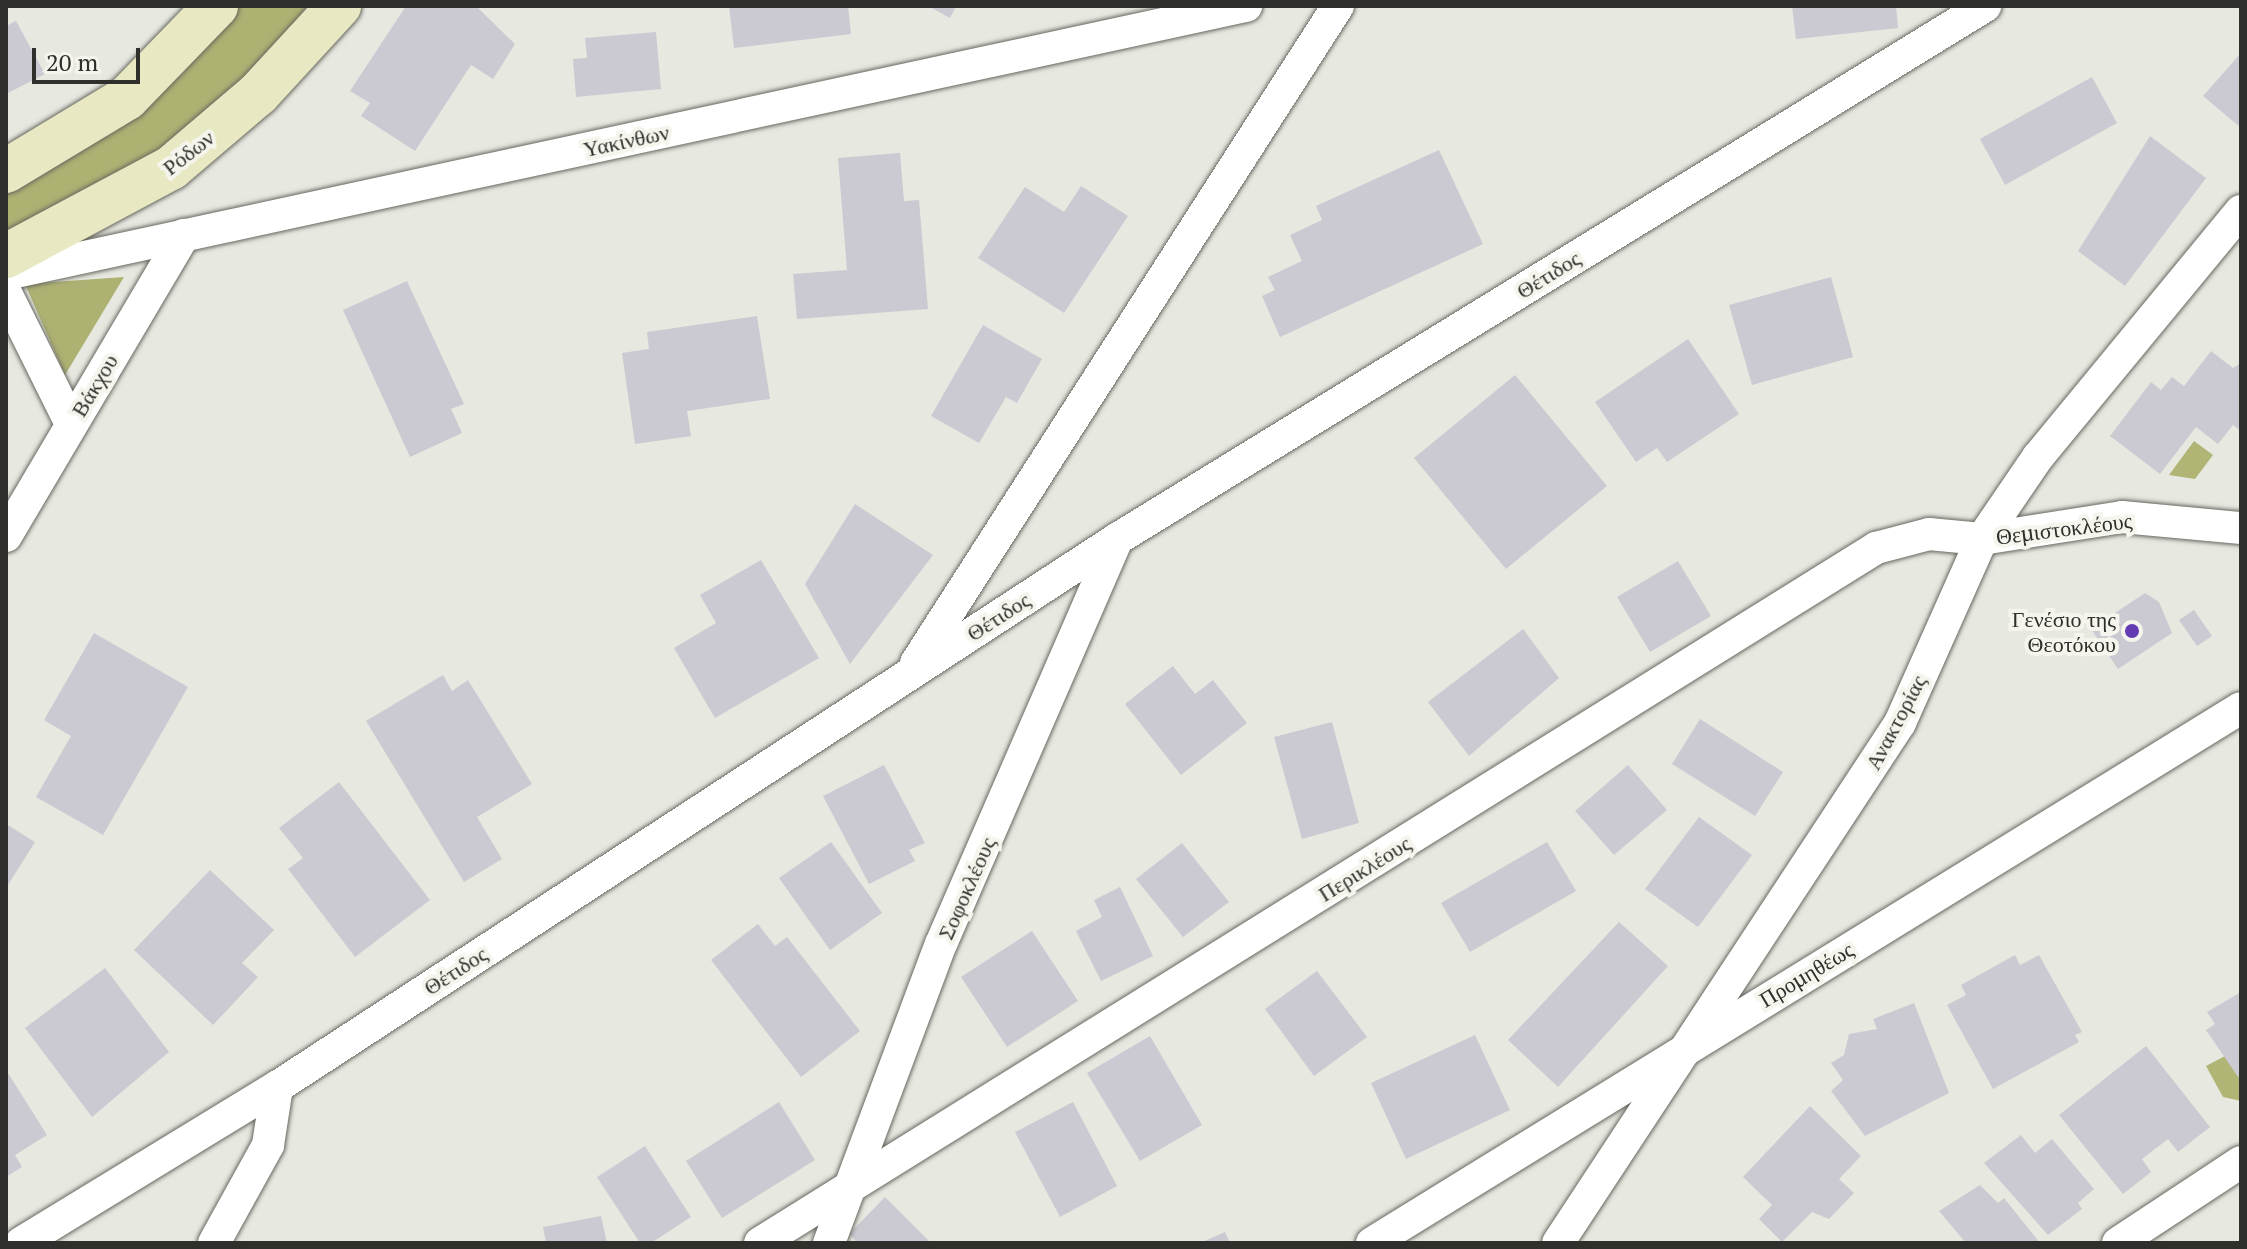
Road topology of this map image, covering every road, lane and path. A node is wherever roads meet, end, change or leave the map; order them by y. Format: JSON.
{"nodes":[{"id":1,"x":216,"y":6,"type":"edge"},
{"id":2,"x":339,"y":6,"type":"edge"},
{"id":3,"x":1338,"y":6,"type":"edge"},
{"id":4,"x":1985,"y":6,"type":"edge"},
{"id":5,"x":1233,"y":7,"type":"edge"},
{"id":6,"x":6,"y":171,"type":"edge"},
{"id":7,"x":2241,"y":211,"type":"edge"},
{"id":8,"x":184,"y":235,"type":"junction"},
{"id":9,"x":6,"y":256,"type":"edge"},
{"id":10,"x":6,"y":274,"type":"edge"},
{"id":11,"x":6,"y":293,"type":"edge"},
{"id":12,"x":71,"y":424,"type":"junction"},
{"id":13,"x":2241,"y":502,"type":"edge"},
{"id":14,"x":2156,"y":519,"type":"junction"},
{"id":15,"x":2241,"y":528,"type":"edge"},
{"id":16,"x":6,"y":536,"type":"edge"},
{"id":17,"x":1117,"y":539,"type":"junction"},
{"id":18,"x":1982,"y":539,"type":"junction"},
{"id":19,"x":912,"y":671,"type":"junction"},
{"id":20,"x":2241,"y":708,"type":"edge"},
{"id":21,"x":1681,"y":1049,"type":"junction"},
{"id":22,"x":277,"y":1087,"type":"junction"},
{"id":23,"x":2241,"y":1162,"type":"edge"},
{"id":24,"x":846,"y":1191,"type":"junction"},
{"id":25,"x":21,"y":1243,"type":"edge"},
{"id":26,"x":214,"y":1243,"type":"edge"},
{"id":27,"x":760,"y":1243,"type":"edge"},
{"id":28,"x":829,"y":1243,"type":"edge"},
{"id":29,"x":1372,"y":1243,"type":"edge"},
{"id":30,"x":1558,"y":1243,"type":"edge"},
{"id":31,"x":2118,"y":1243,"type":"edge"}],
"edges":[{"from":1,"to":6,"type":"street"},
{"from":2,"to":9,"type":"street","name":"Ρόδων"},
{"from":3,"to":19,"type":"street"},
{"from":4,"to":17,"type":"street","name":"Θέτιδος"},
{"from":5,"to":8,"type":"street","name":"Υακίνθων"},
{"from":7,"to":18,"type":"street","name":"Ανακτορίας"},
{"from":8,"to":10,"type":"street","name":"Υακίνθων"},
{"from":8,"to":12,"type":"street","name":"Βάκχου"},
{"from":11,"to":12,"type":"street"},
{"from":12,"to":16,"type":"street","name":"Βάκχου"},
{"from":13,"to":14,"type":"street"},
{"from":14,"to":15,"type":"street","name":"Θεμιστοκλέους"},
{"from":14,"to":18,"type":"street","name":"Θεμιστοκλέους"},
{"from":17,"to":19,"type":"street","name":"Θέτιδος"},
{"from":17,"to":24,"type":"street","name":"Σοφοκλέους"},
{"from":18,"to":21,"type":"street","name":"Ανακτορίας"},
{"from":18,"to":24,"type":"street","name":"Περικλέους"},
{"from":19,"to":22,"type":"street","name":"Θέτιδος"},
{"from":20,"to":21,"type":"street","name":"Προμηθέως"},
{"from":21,"to":29,"type":"street","name":"Προμηθέως"},
{"from":21,"to":30,"type":"street","name":"Ανακτορίας"},
{"from":22,"to":25,"type":"street","name":"Θέτιδος"},
{"from":22,"to":26,"type":"street"},
{"from":23,"to":31,"type":"street"},
{"from":24,"to":27,"type":"street","name":"Περικλέους"},
{"from":24,"to":28,"type":"street","name":"Σοφοκλέους"}]}
